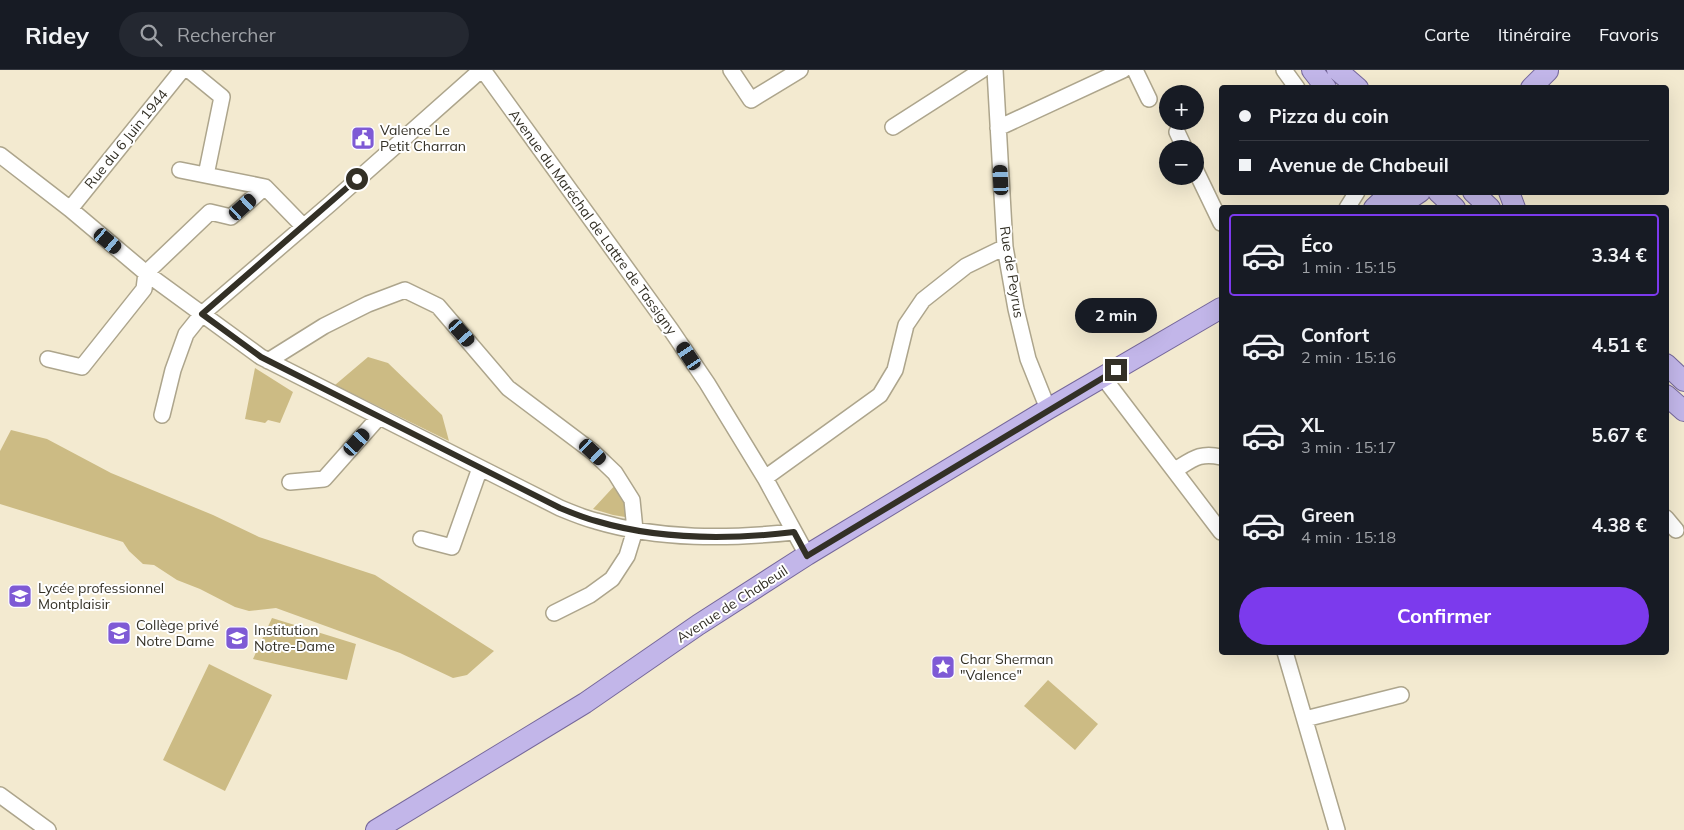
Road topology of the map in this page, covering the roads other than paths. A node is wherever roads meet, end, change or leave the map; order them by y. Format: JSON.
{"nodes":[{"id":1,"x":182,"y":70,"type":"edge"},
{"id":2,"x":189,"y":70,"type":"edge"},
{"id":3,"x":482,"y":70,"type":"edge"},
{"id":4,"x":731,"y":70,"type":"edge"},
{"id":5,"x":800,"y":70,"type":"edge"},
{"id":6,"x":982,"y":70,"type":"edge"},
{"id":7,"x":995,"y":70,"type":"edge"},
{"id":8,"x":1123,"y":70,"type":"edge"},
{"id":9,"x":1135,"y":70,"type":"edge"},
{"id":10,"x":1284,"y":70,"type":"edge"},
{"id":11,"x":1312,"y":70,"type":"edge"},
{"id":12,"x":1337,"y":70,"type":"edge"},
{"id":13,"x":1549,"y":70,"type":"edge"},
{"id":14,"x":1295,"y":85,"type":"edge"},
{"id":15,"x":1324,"y":85,"type":"edge"},
{"id":16,"x":1354,"y":85,"type":"edge"},
{"id":17,"x":1534,"y":85,"type":"edge"},
{"id":18,"x":1538,"y":85,"type":"edge"},
{"id":19,"x":1149,"y":99,"type":"dead end"},
{"id":20,"x":893,"y":127,"type":"dead end"},
{"id":21,"x":998,"y":128,"type":"junction"},
{"id":22,"x":1177,"y":132,"type":"dead end"},
{"id":23,"x":1181,"y":140,"type":"edge"},
{"id":24,"x":0,"y":155,"type":"edge"},
{"id":25,"x":180,"y":170,"type":"dead end"},
{"id":26,"x":206,"y":175,"type":"junction"},
{"id":27,"x":1203,"y":185,"type":"edge"},
{"id":28,"x":265,"y":187,"type":"junction"},
{"id":29,"x":1412,"y":195,"type":"edge"},
{"id":30,"x":1441,"y":195,"type":"edge"},
{"id":31,"x":1476,"y":195,"type":"edge"},
{"id":32,"x":1382,"y":203,"type":"edge"},
{"id":33,"x":1452,"y":205,"type":"edge"},
{"id":34,"x":1487,"y":205,"type":"edge"},
{"id":35,"x":70,"y":209,"type":"junction"},
{"id":36,"x":1219,"y":219,"type":"edge"},
{"id":37,"x":303,"y":226,"type":"junction"},
{"id":38,"x":1005,"y":247,"type":"junction"},
{"id":39,"x":146,"y":273,"type":"junction"},
{"id":40,"x":1219,"y":309,"type":"edge"},
{"id":41,"x":202,"y":314,"type":"junction"},
{"id":42,"x":48,"y":360,"type":"dead end"},
{"id":43,"x":268,"y":361,"type":"junction"},
{"id":44,"x":1669,"y":367,"type":"edge"},
{"id":45,"x":1103,"y":377,"type":"junction"},
{"id":46,"x":1684,"y":380,"type":"edge"},
{"id":47,"x":1669,"y":398,"type":"edge"},
{"id":48,"x":1048,"y":409,"type":"junction"},
{"id":49,"x":1684,"y":411,"type":"edge"},
{"id":50,"x":162,"y":415,"type":"dead end"},
{"id":51,"x":379,"y":417,"type":"junction"},
{"id":52,"x":1219,"y":457,"type":"edge"},
{"id":53,"x":480,"y":468,"type":"junction"},
{"id":54,"x":1175,"y":470,"type":"junction"},
{"id":55,"x":764,"y":478,"type":"junction"},
{"id":56,"x":290,"y":482,"type":"dead end"},
{"id":57,"x":1219,"y":529,"type":"edge"},
{"id":58,"x":635,"y":530,"type":"junction"},
{"id":59,"x":794,"y":532,"type":"junction"},
{"id":60,"x":421,"y":539,"type":"dead end"},
{"id":61,"x":807,"y":556,"type":"junction"},
{"id":62,"x":554,"y":613,"type":"dead end"},
{"id":63,"x":1286,"y":655,"type":"edge"},
{"id":64,"x":1401,"y":695,"type":"dead end"},
{"id":65,"x":1305,"y":719,"type":"junction"},
{"id":66,"x":0,"y":795,"type":"edge"},
{"id":67,"x":48,"y":830,"type":"edge"},
{"id":68,"x":376,"y":830,"type":"edge"},
{"id":69,"x":1337,"y":830,"type":"edge"}],
"edges":[{"from":1,"to":35,"type":"street","name":"Rue du 6 Juin 1944"},
{"from":2,"to":26,"type":"street"},
{"from":3,"to":37,"type":"street"},
{"from":3,"to":55,"type":"street","name":"Avenue du Maréchal de Lattre de Tassigny"},
{"from":4,"to":5,"type":"street"},
{"from":6,"to":20,"type":"street"},
{"from":7,"to":21,"type":"street","name":"Rue de Peyrus"},
{"from":8,"to":21,"type":"street"},
{"from":9,"to":19,"type":"street"},
{"from":10,"to":14,"type":"street"},
{"from":11,"to":15,"type":"main road"},
{"from":12,"to":16,"type":"main road"},
{"from":13,"to":17,"type":"main road"},
{"from":13,"to":18,"type":"main road"},
{"from":21,"to":38,"type":"street","name":"Rue de Peyrus"},
{"from":22,"to":23,"type":"street"},
{"from":24,"to":35,"type":"street"},
{"from":25,"to":26,"type":"street"},
{"from":26,"to":28,"type":"street"},
{"from":27,"to":36,"type":"street"},
{"from":28,"to":37,"type":"street"},
{"from":28,"to":39,"type":"street"},
{"from":29,"to":32,"type":"main road"},
{"from":30,"to":33,"type":"main road"},
{"from":31,"to":34,"type":"main road"},
{"from":35,"to":39,"type":"street"},
{"from":37,"to":41,"type":"street"},
{"from":38,"to":48,"type":"street","name":"Rue de Peyrus"},
{"from":38,"to":55,"type":"street"},
{"from":39,"to":41,"type":"street"},
{"from":39,"to":42,"type":"street"},
{"from":40,"to":45,"type":"main road","name":"Avenue de Chabeuil"},
{"from":41,"to":43,"type":"street"},
{"from":41,"to":50,"type":"street"},
{"from":43,"to":51,"type":"street"},
{"from":43,"to":58,"type":"street"},
{"from":44,"to":46,"type":"main road"},
{"from":45,"to":48,"type":"main road","name":"Avenue de Chabeuil"},
{"from":45,"to":54,"type":"street"},
{"from":47,"to":49,"type":"main road"},
{"from":48,"to":61,"type":"main road","name":"Avenue de Chabeuil"},
{"from":51,"to":53,"type":"street"},
{"from":51,"to":56,"type":"street"},
{"from":52,"to":54,"type":"street"},
{"from":53,"to":58,"type":"street"},
{"from":53,"to":60,"type":"street"},
{"from":54,"to":57,"type":"street"},
{"from":55,"to":59,"type":"street","name":"Avenue du Maréchal de Lattre de Tassigny"},
{"from":58,"to":59,"type":"street"},
{"from":58,"to":62,"type":"street"},
{"from":59,"to":61,"type":"street","name":"Avenue du Maréchal de Lattre de Tassigny"},
{"from":61,"to":68,"type":"main road","name":"Avenue de Chabeuil"},
{"from":63,"to":65,"type":"street"},
{"from":64,"to":65,"type":"street"},
{"from":65,"to":69,"type":"street"},
{"from":66,"to":67,"type":"street"}]}
